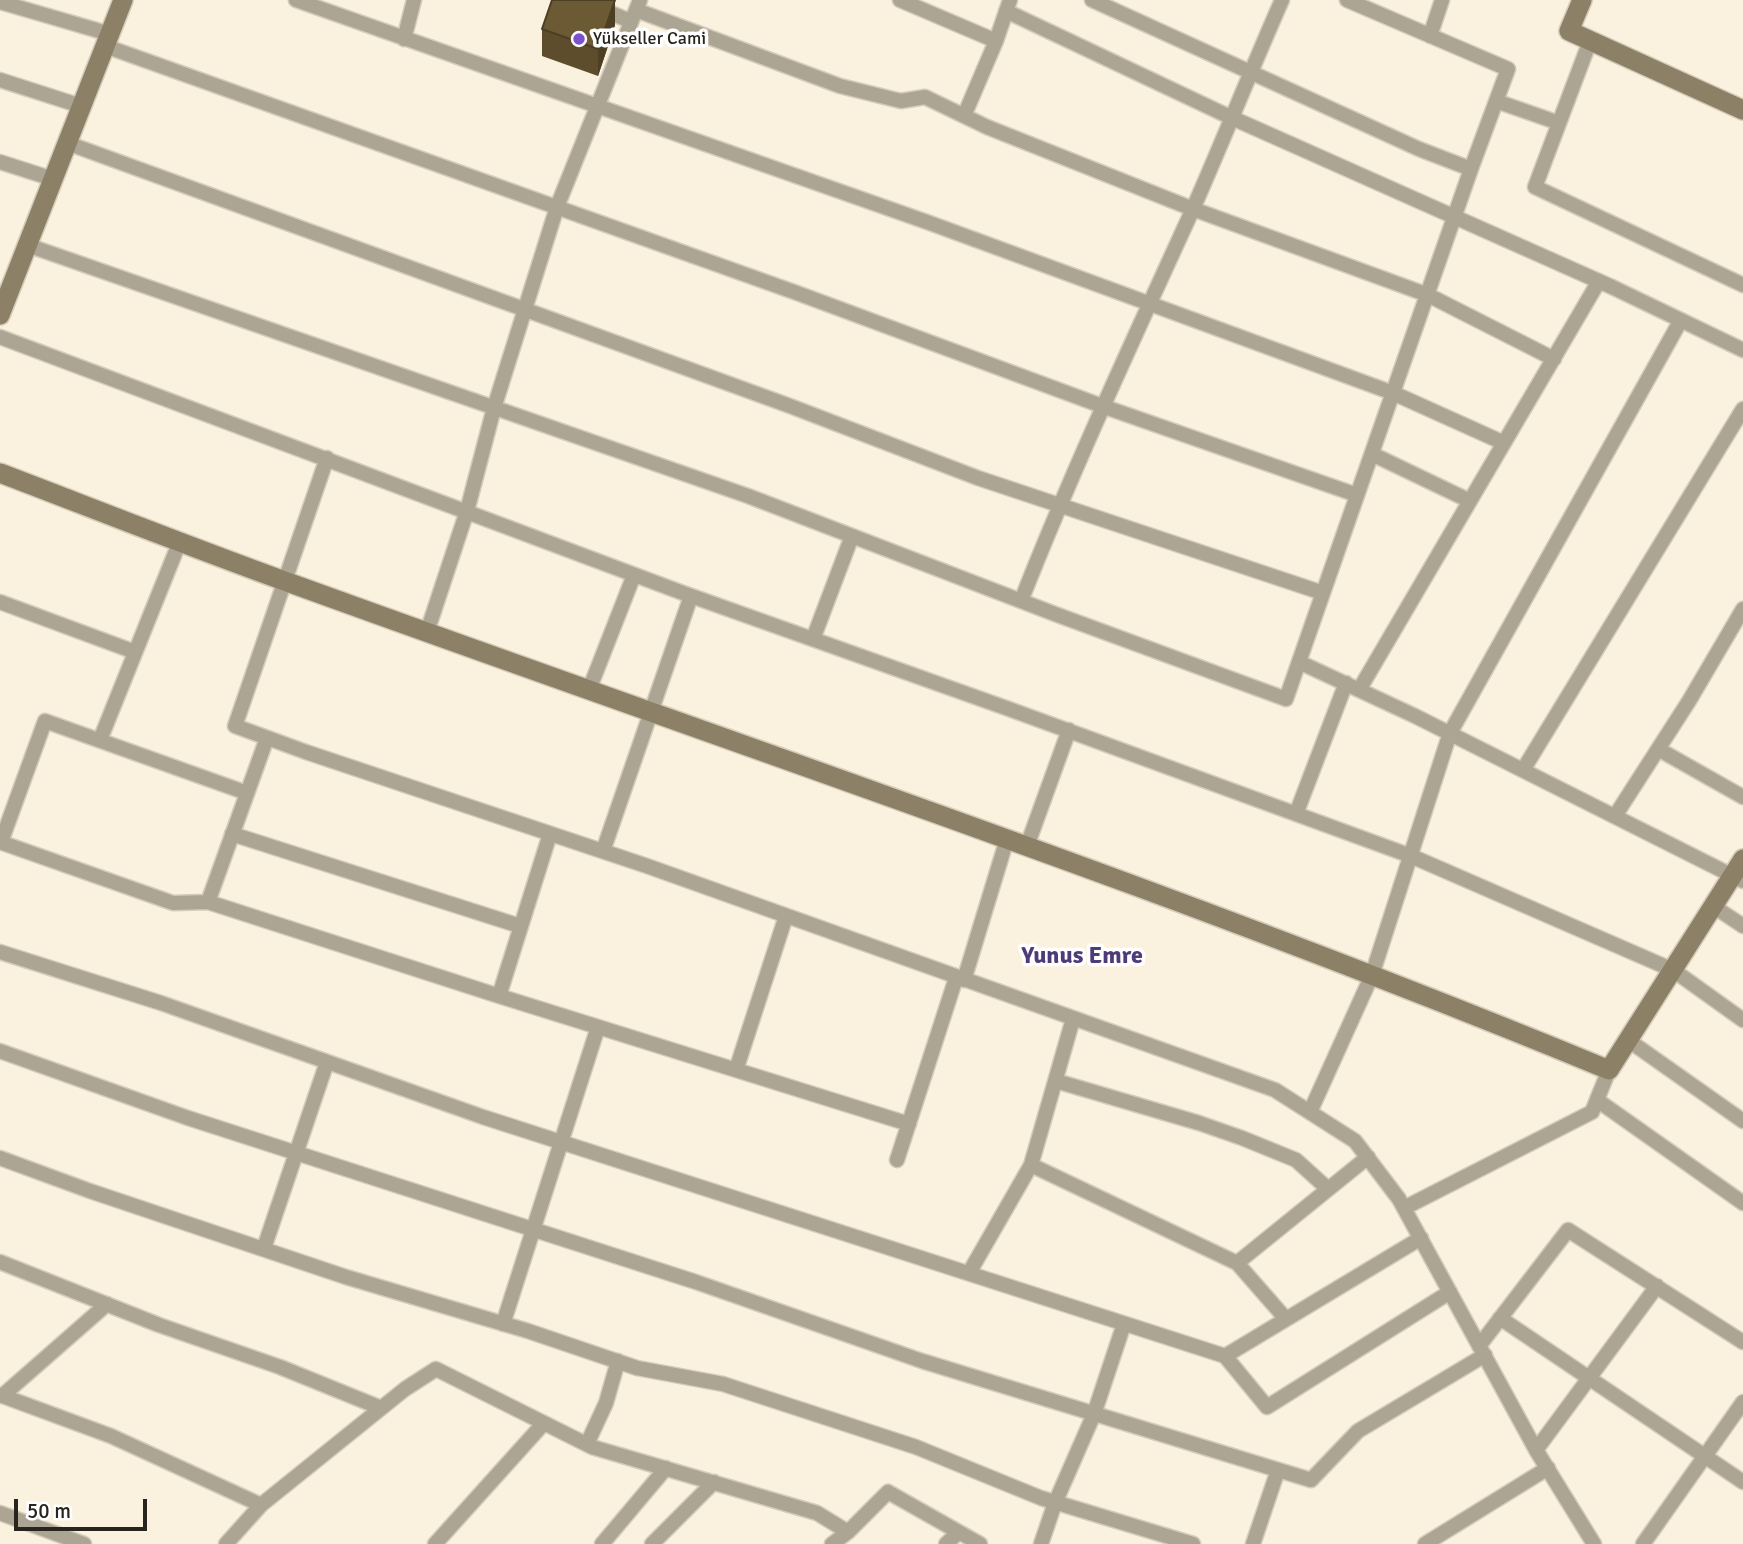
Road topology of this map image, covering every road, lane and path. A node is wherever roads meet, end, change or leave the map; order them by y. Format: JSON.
{"nodes":[{"id":1,"x":123,"y":0,"type":"edge"},
{"id":2,"x":296,"y":0,"type":"edge"},
{"id":3,"x":415,"y":0,"type":"edge"},
{"id":4,"x":580,"y":0,"type":"edge"},
{"id":5,"x":900,"y":0,"type":"edge"},
{"id":6,"x":1092,"y":0,"type":"edge"},
{"id":7,"x":1282,"y":0,"type":"edge"},
{"id":8,"x":1347,"y":0,"type":"edge"},
{"id":9,"x":1441,"y":0,"type":"edge"},
{"id":10,"x":1582,"y":0,"type":"edge"},
{"id":11,"x":0,"y":2,"type":"edge"},
{"id":12,"x":1008,"y":6,"type":"edge"},
{"id":13,"x":635,"y":10,"type":"edge"},
{"id":14,"x":1430,"y":36,"type":"junction"},
{"id":15,"x":404,"y":39,"type":"junction"},
{"id":16,"x":107,"y":40,"type":"junction"},
{"id":17,"x":996,"y":41,"type":"junction"},
{"id":18,"x":1590,"y":41,"type":"junction"},
{"id":19,"x":1250,"y":71,"type":"junction"},
{"id":20,"x":0,"y":80,"type":"edge"},
{"id":21,"x":1496,"y":101,"type":"junction"},
{"id":22,"x":81,"y":106,"type":"junction"},
{"id":23,"x":598,"y":107,"type":"junction"},
{"id":24,"x":1743,"y":110,"type":"edge"},
{"id":25,"x":964,"y":116,"type":"junction"},
{"id":26,"x":1230,"y":117,"type":"junction"},
{"id":27,"x":1559,"y":123,"type":"junction"},
{"id":28,"x":67,"y":143,"type":"junction"},
{"id":29,"x":0,"y":162,"type":"edge"},
{"id":30,"x":1471,"y":169,"type":"junction"},
{"id":31,"x":53,"y":178,"type":"junction"},
{"id":32,"x":557,"y":206,"type":"junction"},
{"id":33,"x":1193,"y":209,"type":"junction"},
{"id":34,"x":1454,"y":218,"type":"junction"},
{"id":35,"x":27,"y":245,"type":"junction"},
{"id":36,"x":1599,"y":281,"type":"junction"},
{"id":37,"x":1743,"y":285,"type":"edge"},
{"id":38,"x":1428,"y":295,"type":"junction"},
{"id":39,"x":1148,"y":303,"type":"junction"},
{"id":40,"x":2,"y":305,"type":"edge"},
{"id":41,"x":524,"y":310,"type":"junction"},
{"id":42,"x":1681,"y":320,"type":"junction"},
{"id":43,"x":0,"y":337,"type":"edge"},
{"id":44,"x":1743,"y":350,"type":"edge"},
{"id":45,"x":1554,"y":359,"type":"junction"},
{"id":46,"x":1393,"y":393,"type":"junction"},
{"id":47,"x":1102,"y":406,"type":"junction"},
{"id":48,"x":494,"y":408,"type":"junction"},
{"id":49,"x":1743,"y":409,"type":"edge"},
{"id":50,"x":1504,"y":443,"type":"junction"},
{"id":51,"x":1372,"y":454,"type":"junction"},
{"id":52,"x":327,"y":458,"type":"junction"},
{"id":53,"x":0,"y":473,"type":"edge"},
{"id":54,"x":1357,"y":495,"type":"junction"},
{"id":55,"x":1470,"y":501,"type":"junction"},
{"id":56,"x":1059,"y":505,"type":"junction"},
{"id":57,"x":467,"y":511,"type":"junction"},
{"id":58,"x":852,"y":536,"type":"junction"},
{"id":59,"x":180,"y":541,"type":"junction"},
{"id":60,"x":634,"y":575,"type":"junction"},
{"id":61,"x":286,"y":582,"type":"junction"},
{"id":62,"x":1323,"y":593,"type":"junction"},
{"id":63,"x":691,"y":596,"type":"junction"},
{"id":64,"x":1021,"y":601,"type":"junction"},
{"id":65,"x":0,"y":602,"type":"edge"},
{"id":66,"x":1743,"y":610,"type":"edge"},
{"id":67,"x":427,"y":632,"type":"junction"},
{"id":68,"x":813,"y":639,"type":"junction"},
{"id":69,"x":135,"y":652,"type":"junction"},
{"id":70,"x":1299,"y":662,"type":"junction"},
{"id":71,"x":1352,"y":686,"type":"junction"},
{"id":72,"x":589,"y":690,"type":"junction"},
{"id":73,"x":651,"y":712,"type":"junction"},
{"id":74,"x":1069,"y":730,"type":"junction"},
{"id":75,"x":1450,"y":733,"type":"junction"},
{"id":76,"x":267,"y":738,"type":"junction"},
{"id":77,"x":100,"y":740,"type":"junction"},
{"id":78,"x":1658,"y":749,"type":"junction"},
{"id":79,"x":1523,"y":770,"type":"junction"},
{"id":80,"x":247,"y":793,"type":"junction"},
{"id":81,"x":1743,"y":797,"type":"edge"},
{"id":82,"x":1296,"y":814,"type":"junction"},
{"id":83,"x":1615,"y":816,"type":"junction"},
{"id":84,"x":232,"y":834,"type":"junction"},
{"id":85,"x":550,"y":834,"type":"junction"},
{"id":86,"x":1007,"y":839,"type":"junction"},
{"id":87,"x":0,"y":842,"type":"edge"},
{"id":88,"x":1027,"y":846,"type":"junction"},
{"id":89,"x":603,"y":851,"type":"junction"},
{"id":90,"x":1410,"y":856,"type":"junction"},
{"id":91,"x":1740,"y":872,"type":"edge"},
{"id":92,"x":208,"y":902,"type":"junction"},
{"id":93,"x":1713,"y":906,"type":"junction"},
{"id":94,"x":786,"y":916,"type":"junction"},
{"id":95,"x":520,"y":926,"type":"junction"},
{"id":96,"x":1743,"y":926,"type":"edge"},
{"id":97,"x":0,"y":952,"type":"edge"},
{"id":98,"x":1673,"y":970,"type":"junction"},
{"id":99,"x":1372,"y":975,"type":"junction"},
{"id":100,"x":960,"y":979,"type":"junction"},
{"id":101,"x":499,"y":996,"type":"junction"},
{"id":102,"x":1073,"y":1019,"type":"junction"},
{"id":103,"x":1743,"y":1020,"type":"edge"},
{"id":104,"x":598,"y":1027,"type":"junction"},
{"id":105,"x":1628,"y":1040,"type":"junction"},
{"id":106,"x":0,"y":1051,"type":"edge"},
{"id":107,"x":327,"y":1062,"type":"junction"},
{"id":108,"x":736,"y":1070,"type":"junction"},
{"id":109,"x":1609,"y":1070,"type":"junction"},
{"id":110,"x":1056,"y":1081,"type":"junction"},
{"id":111,"x":1597,"y":1100,"type":"junction"},
{"id":112,"x":1310,"y":1112,"type":"junction"},
{"id":113,"x":1743,"y":1121,"type":"edge"},
{"id":114,"x":909,"y":1124,"type":"junction"},
{"id":115,"x":562,"y":1142,"type":"junction"},
{"id":116,"x":296,"y":1154,"type":"junction"},
{"id":117,"x":1368,"y":1157,"type":"junction"},
{"id":118,"x":0,"y":1158,"type":"edge"},
{"id":119,"x":897,"y":1160,"type":"dead end"},
{"id":120,"x":1031,"y":1165,"type":"junction"},
{"id":121,"x":1328,"y":1189,"type":"junction"},
{"id":122,"x":1743,"y":1203,"type":"edge"},
{"id":123,"x":1404,"y":1208,"type":"junction"},
{"id":124,"x":534,"y":1231,"type":"junction"},
{"id":125,"x":1421,"y":1238,"type":"junction"},
{"id":126,"x":264,"y":1248,"type":"junction"},
{"id":127,"x":0,"y":1262,"type":"edge"},
{"id":128,"x":1237,"y":1263,"type":"junction"},
{"id":129,"x":969,"y":1273,"type":"junction"},
{"id":130,"x":1657,"y":1286,"type":"junction"},
{"id":131,"x":1450,"y":1292,"type":"junction"},
{"id":132,"x":107,"y":1304,"type":"junction"},
{"id":133,"x":1500,"y":1318,"type":"junction"},
{"id":134,"x":1286,"y":1319,"type":"junction"},
{"id":135,"x":503,"y":1324,"type":"junction"},
{"id":136,"x":1124,"y":1324,"type":"junction"},
{"id":137,"x":1743,"y":1342,"type":"edge"},
{"id":138,"x":1482,"y":1351,"type":"junction"},
{"id":139,"x":1225,"y":1356,"type":"junction"},
{"id":140,"x":618,"y":1361,"type":"junction"},
{"id":141,"x":1589,"y":1379,"type":"junction"},
{"id":142,"x":1,"y":1395,"type":"edge"},
{"id":143,"x":1743,"y":1402,"type":"edge"},
{"id":144,"x":382,"y":1408,"type":"junction"},
{"id":145,"x":1094,"y":1414,"type":"junction"},
{"id":146,"x":544,"y":1423,"type":"junction"},
{"id":147,"x":587,"y":1444,"type":"junction"},
{"id":148,"x":1536,"y":1450,"type":"junction"},
{"id":149,"x":1704,"y":1456,"type":"junction"},
{"id":150,"x":666,"y":1468,"type":"junction"},
{"id":151,"x":1548,"y":1468,"type":"junction"},
{"id":152,"x":1278,"y":1470,"type":"junction"},
{"id":153,"x":714,"y":1482,"type":"junction"},
{"id":154,"x":1743,"y":1482,"type":"edge"},
{"id":155,"x":1055,"y":1503,"type":"junction"},
{"id":156,"x":261,"y":1505,"type":"junction"},
{"id":157,"x":0,"y":1513,"type":"edge"},
{"id":158,"x":848,"y":1532,"type":"junction"},
{"id":159,"x":959,"y":1532,"type":"junction"},
{"id":160,"x":1150,"y":1538,"type":"edge"},
{"id":161,"x":834,"y":1543,"type":"edge"},
{"id":162,"x":84,"y":1544,"type":"edge"},
{"id":163,"x":226,"y":1544,"type":"edge"},
{"id":164,"x":435,"y":1544,"type":"edge"},
{"id":165,"x":602,"y":1544,"type":"edge"},
{"id":166,"x":652,"y":1544,"type":"edge"},
{"id":167,"x":946,"y":1544,"type":"edge"},
{"id":168,"x":980,"y":1544,"type":"edge"},
{"id":169,"x":1041,"y":1544,"type":"edge"},
{"id":170,"x":1193,"y":1544,"type":"edge"},
{"id":171,"x":1253,"y":1544,"type":"edge"},
{"id":172,"x":1425,"y":1544,"type":"edge"},
{"id":173,"x":1594,"y":1544,"type":"edge"},
{"id":174,"x":1643,"y":1544,"type":"edge"}],
"edges":[{"from":1,"to":16,"type":"main road"},
{"from":2,"to":15,"type":"street"},
{"from":3,"to":15,"type":"street"},
{"from":4,"to":13,"type":"street"},
{"from":5,"to":17,"type":"street"},
{"from":6,"to":19,"type":"street"},
{"from":7,"to":19,"type":"street"},
{"from":8,"to":14,"type":"street"},
{"from":9,"to":14,"type":"street"},
{"from":10,"to":18,"type":"main road"},
{"from":11,"to":16,"type":"street"},
{"from":12,"to":17,"type":"street"},
{"from":12,"to":26,"type":"street"},
{"from":13,"to":23,"type":"street"},
{"from":13,"to":25,"type":"street"},
{"from":14,"to":21,"type":"street"},
{"from":15,"to":23,"type":"street"},
{"from":16,"to":22,"type":"main road"},
{"from":16,"to":32,"type":"street"},
{"from":17,"to":25,"type":"street"},
{"from":18,"to":24,"type":"main road"},
{"from":18,"to":27,"type":"street"},
{"from":19,"to":26,"type":"street"},
{"from":19,"to":30,"type":"street"},
{"from":20,"to":22,"type":"street"},
{"from":21,"to":27,"type":"street"},
{"from":21,"to":30,"type":"street"},
{"from":22,"to":28,"type":"main road"},
{"from":23,"to":32,"type":"street"},
{"from":23,"to":39,"type":"street"},
{"from":25,"to":33,"type":"street"},
{"from":26,"to":33,"type":"street"},
{"from":26,"to":34,"type":"street"},
{"from":27,"to":37,"type":"street"},
{"from":28,"to":31,"type":"main road"},
{"from":28,"to":41,"type":"street"},
{"from":29,"to":31,"type":"street"},
{"from":30,"to":34,"type":"street"},
{"from":31,"to":35,"type":"main road"},
{"from":32,"to":41,"type":"street"},
{"from":32,"to":47,"type":"street"},
{"from":33,"to":38,"type":"street"},
{"from":33,"to":39,"type":"street"},
{"from":34,"to":36,"type":"street"},
{"from":34,"to":38,"type":"street"},
{"from":35,"to":40,"type":"main road"},
{"from":35,"to":48,"type":"street"},
{"from":36,"to":42,"type":"street"},
{"from":36,"to":45,"type":"street"},
{"from":38,"to":45,"type":"street"},
{"from":38,"to":46,"type":"street"},
{"from":39,"to":46,"type":"street"},
{"from":39,"to":47,"type":"street"},
{"from":41,"to":48,"type":"street"},
{"from":41,"to":56,"type":"street"},
{"from":42,"to":44,"type":"street"},
{"from":42,"to":75,"type":"street"},
{"from":43,"to":52,"type":"street"},
{"from":45,"to":50,"type":"street"},
{"from":46,"to":50,"type":"street"},
{"from":46,"to":51,"type":"street"},
{"from":47,"to":54,"type":"street"},
{"from":47,"to":56,"type":"street"},
{"from":48,"to":57,"type":"street"},
{"from":48,"to":58,"type":"street"},
{"from":49,"to":79,"type":"street"},
{"from":50,"to":55,"type":"street"},
{"from":51,"to":54,"type":"street"},
{"from":51,"to":55,"type":"street"},
{"from":52,"to":57,"type":"street"},
{"from":52,"to":61,"type":"street"},
{"from":53,"to":59,"type":"main road"},
{"from":54,"to":62,"type":"street"},
{"from":55,"to":71,"type":"street"},
{"from":56,"to":62,"type":"street"},
{"from":56,"to":64,"type":"street"},
{"from":57,"to":60,"type":"street"},
{"from":57,"to":67,"type":"street"},
{"from":58,"to":64,"type":"street"},
{"from":58,"to":68,"type":"street"},
{"from":59,"to":61,"type":"main road"},
{"from":59,"to":69,"type":"street"},
{"from":60,"to":63,"type":"street"},
{"from":60,"to":72,"type":"street"},
{"from":61,"to":67,"type":"main road"},
{"from":61,"to":76,"type":"street"},
{"from":62,"to":70,"type":"street"},
{"from":63,"to":68,"type":"street"},
{"from":63,"to":73,"type":"street"},
{"from":64,"to":70,"type":"street"},
{"from":65,"to":69,"type":"street"},
{"from":66,"to":78,"type":"street"},
{"from":67,"to":72,"type":"main road"},
{"from":68,"to":74,"type":"street"},
{"from":69,"to":77,"type":"street"},
{"from":70,"to":71,"type":"street"},
{"from":71,"to":75,"type":"street"},
{"from":71,"to":82,"type":"street"},
{"from":72,"to":73,"type":"main road"},
{"from":73,"to":86,"type":"main road"},
{"from":73,"to":89,"type":"street"},
{"from":74,"to":82,"type":"street"},
{"from":74,"to":88,"type":"street"},
{"from":75,"to":79,"type":"street"},
{"from":75,"to":90,"type":"street"},
{"from":76,"to":80,"type":"street"},
{"from":76,"to":85,"type":"street"},
{"from":77,"to":80,"type":"street"},
{"from":77,"to":87,"type":"street"},
{"from":78,"to":81,"type":"street"},
{"from":78,"to":83,"type":"street"},
{"from":79,"to":83,"type":"street"},
{"from":80,"to":84,"type":"street"},
{"from":82,"to":90,"type":"street"},
{"from":83,"to":91,"type":"street"},
{"from":84,"to":92,"type":"street"},
{"from":84,"to":95,"type":"street"},
{"from":85,"to":89,"type":"street"},
{"from":85,"to":95,"type":"street"},
{"from":86,"to":88,"type":"main road"},
{"from":86,"to":100,"type":"street"},
{"from":87,"to":92,"type":"street"},
{"from":88,"to":99,"type":"main road"},
{"from":89,"to":94,"type":"street"},
{"from":90,"to":98,"type":"street"},
{"from":90,"to":99,"type":"street"},
{"from":91,"to":93,"type":"main road"},
{"from":92,"to":101,"type":"street"},
{"from":93,"to":96,"type":"street"},
{"from":93,"to":98,"type":"main road"},
{"from":94,"to":100,"type":"street"},
{"from":94,"to":108,"type":"street"},
{"from":95,"to":101,"type":"street"},
{"from":97,"to":107,"type":"street"},
{"from":98,"to":103,"type":"street"},
{"from":98,"to":105,"type":"main road"},
{"from":99,"to":109,"type":"main road"},
{"from":99,"to":112,"type":"street"},
{"from":100,"to":102,"type":"street"},
{"from":100,"to":114,"type":"street"},
{"from":101,"to":104,"type":"street"},
{"from":102,"to":110,"type":"street"},
{"from":102,"to":112,"type":"street"},
{"from":104,"to":108,"type":"street"},
{"from":104,"to":115,"type":"street"},
{"from":105,"to":109,"type":"main road"},
{"from":105,"to":113,"type":"street"},
{"from":106,"to":116,"type":"street"},
{"from":107,"to":115,"type":"street"},
{"from":107,"to":116,"type":"street"},
{"from":108,"to":114,"type":"street"},
{"from":109,"to":111,"type":"street"},
{"from":110,"to":120,"type":"street"},
{"from":110,"to":121,"type":"street"},
{"from":111,"to":122,"type":"street"},
{"from":111,"to":123,"type":"street"},
{"from":112,"to":117,"type":"street"},
{"from":114,"to":119,"type":"street"},
{"from":115,"to":124,"type":"street"},
{"from":115,"to":129,"type":"street"},
{"from":116,"to":124,"type":"street"},
{"from":116,"to":126,"type":"street"},
{"from":117,"to":121,"type":"street"},
{"from":117,"to":123,"type":"street"},
{"from":118,"to":126,"type":"street"},
{"from":120,"to":128,"type":"street"},
{"from":120,"to":129,"type":"street"},
{"from":121,"to":128,"type":"street"},
{"from":123,"to":125,"type":"street"},
{"from":124,"to":135,"type":"street"},
{"from":124,"to":145,"type":"street"},
{"from":125,"to":131,"type":"street"},
{"from":125,"to":134,"type":"street"},
{"from":126,"to":135,"type":"street"},
{"from":127,"to":132,"type":"street"},
{"from":128,"to":134,"type":"street"},
{"from":129,"to":136,"type":"street"},
{"from":130,"to":133,"type":"street"},
{"from":130,"to":137,"type":"street"},
{"from":130,"to":141,"type":"street"},
{"from":131,"to":138,"type":"street"},
{"from":131,"to":139,"type":"street"},
{"from":132,"to":142,"type":"street"},
{"from":132,"to":144,"type":"street"},
{"from":133,"to":138,"type":"street"},
{"from":133,"to":141,"type":"street"},
{"from":134,"to":139,"type":"street"},
{"from":135,"to":140,"type":"street"},
{"from":136,"to":139,"type":"street"},
{"from":136,"to":145,"type":"street"},
{"from":138,"to":148,"type":"street"},
{"from":138,"to":152,"type":"street"},
{"from":140,"to":147,"type":"street"},
{"from":140,"to":155,"type":"street"},
{"from":141,"to":148,"type":"street"},
{"from":141,"to":149,"type":"street"},
{"from":142,"to":156,"type":"street"},
{"from":143,"to":149,"type":"street"},
{"from":144,"to":146,"type":"street"},
{"from":144,"to":156,"type":"street"},
{"from":145,"to":152,"type":"street"},
{"from":145,"to":155,"type":"street"},
{"from":146,"to":147,"type":"street"},
{"from":146,"to":164,"type":"street"},
{"from":147,"to":150,"type":"street"},
{"from":148,"to":151,"type":"street"},
{"from":149,"to":154,"type":"street"},
{"from":149,"to":174,"type":"street"},
{"from":150,"to":153,"type":"street"},
{"from":150,"to":165,"type":"street"},
{"from":151,"to":172,"type":"street"},
{"from":151,"to":173,"type":"street"},
{"from":152,"to":171,"type":"street"},
{"from":153,"to":158,"type":"street"},
{"from":153,"to":166,"type":"street"},
{"from":155,"to":160,"type":"street"},
{"from":155,"to":169,"type":"street"},
{"from":156,"to":163,"type":"street"},
{"from":157,"to":162,"type":"street"},
{"from":158,"to":159,"type":"street"},
{"from":158,"to":161,"type":"street"},
{"from":159,"to":167,"type":"street"},
{"from":159,"to":168,"type":"street"},
{"from":160,"to":170,"type":"street"}]}
